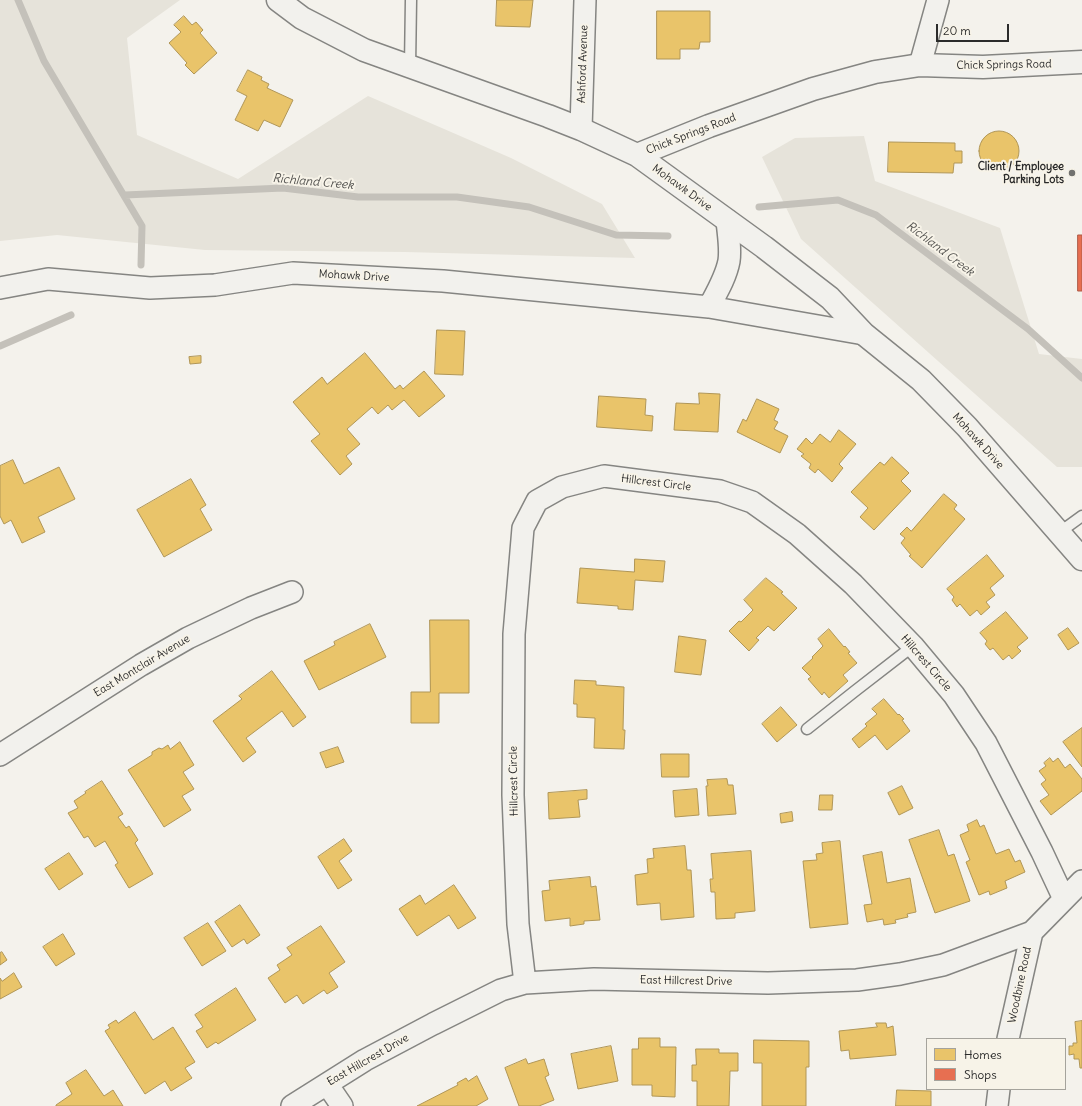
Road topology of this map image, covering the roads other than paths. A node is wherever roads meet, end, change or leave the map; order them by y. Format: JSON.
{"nodes":[{"id":1,"x":278,"y":0,"type":"edge"},
{"id":2,"x":411,"y":0,"type":"edge"},
{"id":3,"x":585,"y":0,"type":"edge"},
{"id":4,"x":938,"y":0,"type":"edge"},
{"id":5,"x":1082,"y":62,"type":"edge"},
{"id":6,"x":920,"y":65,"type":"junction"},
{"id":7,"x":410,"y":67,"type":"junction"},
{"id":8,"x":581,"y":129,"type":"junction"},
{"id":9,"x":637,"y":155,"type":"junction"},
{"id":10,"x":727,"y":220,"type":"junction"},
{"id":11,"x":0,"y":288,"type":"edge"},
{"id":12,"x":709,"y":307,"type":"junction"},
{"id":13,"x":864,"y":334,"type":"junction"},
{"id":14,"x":1082,"y":516,"type":"edge"},
{"id":15,"x":1060,"y":532,"type":"junction"},
{"id":16,"x":1082,"y":559,"type":"edge"},
{"id":17,"x":292,"y":592,"type":"dead end"},
{"id":18,"x":913,"y":646,"type":"junction"},
{"id":19,"x":807,"y":729,"type":"dead end"},
{"id":20,"x":0,"y":755,"type":"edge"},
{"id":21,"x":1082,"y":881,"type":"edge"},
{"id":22,"x":1064,"y":899,"type":"junction"},
{"id":23,"x":1032,"y":932,"type":"junction"},
{"id":24,"x":525,"y":983,"type":"junction"},
{"id":25,"x":1008,"y":1038,"type":"edge"},
{"id":26,"x":326,"y":1084,"type":"junction"},
{"id":27,"x":999,"y":1090,"type":"edge"},
{"id":28,"x":292,"y":1106,"type":"edge"},
{"id":29,"x":342,"y":1106,"type":"edge"},
{"id":30,"x":998,"y":1106,"type":"edge"}],
"edges":[{"from":1,"to":7,"type":"street","name":"Chick Springs Road"},
{"from":2,"to":7,"type":"lane"},
{"from":3,"to":8,"type":"street","name":"Ashford Avenue"},
{"from":4,"to":6,"type":"street"},
{"from":5,"to":6,"type":"street","name":"Chick Springs Road"},
{"from":6,"to":9,"type":"street","name":"Chick Springs Road"},
{"from":7,"to":8,"type":"street","name":"Chick Springs Road"},
{"from":8,"to":9,"type":"street","name":"Chick Springs Road"},
{"from":9,"to":10,"type":"street","name":"Mohawk Drive"},
{"from":10,"to":12,"type":"street"},
{"from":10,"to":13,"type":"street","name":"Mohawk Drive"},
{"from":11,"to":12,"type":"street","name":"Mohawk Drive"},
{"from":12,"to":13,"type":"street","name":"Mohawk Drive"},
{"from":13,"to":15,"type":"street","name":"Mohawk Drive"},
{"from":14,"to":15,"type":"lane"},
{"from":15,"to":16,"type":"street","name":"Mohawk Drive"},
{"from":17,"to":20,"type":"street","name":"East Montclair Avenue"},
{"from":18,"to":19,"type":"lane"},
{"from":18,"to":22,"type":"street","name":"Hillcrest Circle"},
{"from":18,"to":24,"type":"street","name":"Hillcrest Circle"},
{"from":21,"to":22,"type":"street","name":"East Hillcrest Drive"},
{"from":22,"to":23,"type":"street","name":"East Hillcrest Drive"},
{"from":23,"to":24,"type":"street","name":"East Hillcrest Drive"},
{"from":23,"to":25,"type":"street","name":"Woodbine Road"},
{"from":24,"to":26,"type":"street","name":"East Hillcrest Drive"},
{"from":26,"to":28,"type":"street","name":"East Hillcrest Drive"},
{"from":26,"to":29,"type":"street"},
{"from":27,"to":30,"type":"street"}]}
